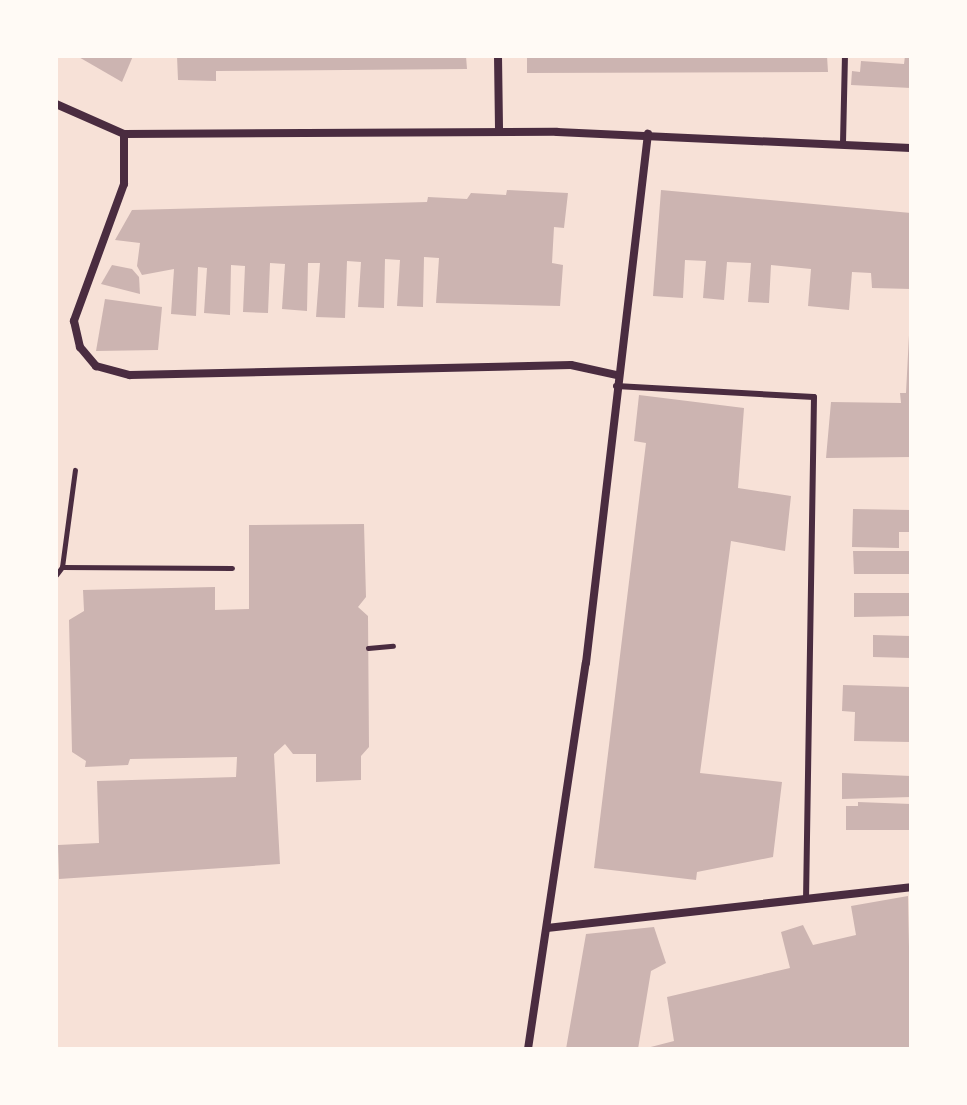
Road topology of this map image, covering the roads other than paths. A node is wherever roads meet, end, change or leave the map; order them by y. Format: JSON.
{"nodes":[{"id":1,"x":498,"y":56,"type":"edge"},
{"id":2,"x":845,"y":56,"type":"edge"},
{"id":3,"x":56,"y":104,"type":"edge"},
{"id":4,"x":499,"y":132,"type":"junction"},
{"id":5,"x":124,"y":134,"type":"junction"},
{"id":6,"x":648,"y":134,"type":"junction"},
{"id":7,"x":843,"y":143,"type":"junction"},
{"id":8,"x":911,"y":148,"type":"edge"},
{"id":9,"x":616,"y":375,"type":"junction"},
{"id":10,"x":616,"y":386,"type":"junction"},
{"id":11,"x":911,"y":887,"type":"edge"},
{"id":12,"x":806,"y":898,"type":"junction"},
{"id":13,"x":547,"y":928,"type":"junction"},
{"id":14,"x":528,"y":1049,"type":"edge"}],
"edges":[{"from":1,"to":4,"type":"street"},
{"from":2,"to":7,"type":"lane"},
{"from":3,"to":5,"type":"street"},
{"from":4,"to":5,"type":"street"},
{"from":4,"to":6,"type":"street"},
{"from":5,"to":9,"type":"street"},
{"from":6,"to":7,"type":"street"},
{"from":6,"to":9,"type":"street"},
{"from":7,"to":8,"type":"street"},
{"from":9,"to":10,"type":"street"},
{"from":10,"to":12,"type":"lane"},
{"from":10,"to":13,"type":"street"},
{"from":11,"to":12,"type":"street"},
{"from":12,"to":13,"type":"street"},
{"from":13,"to":14,"type":"street"}]}
